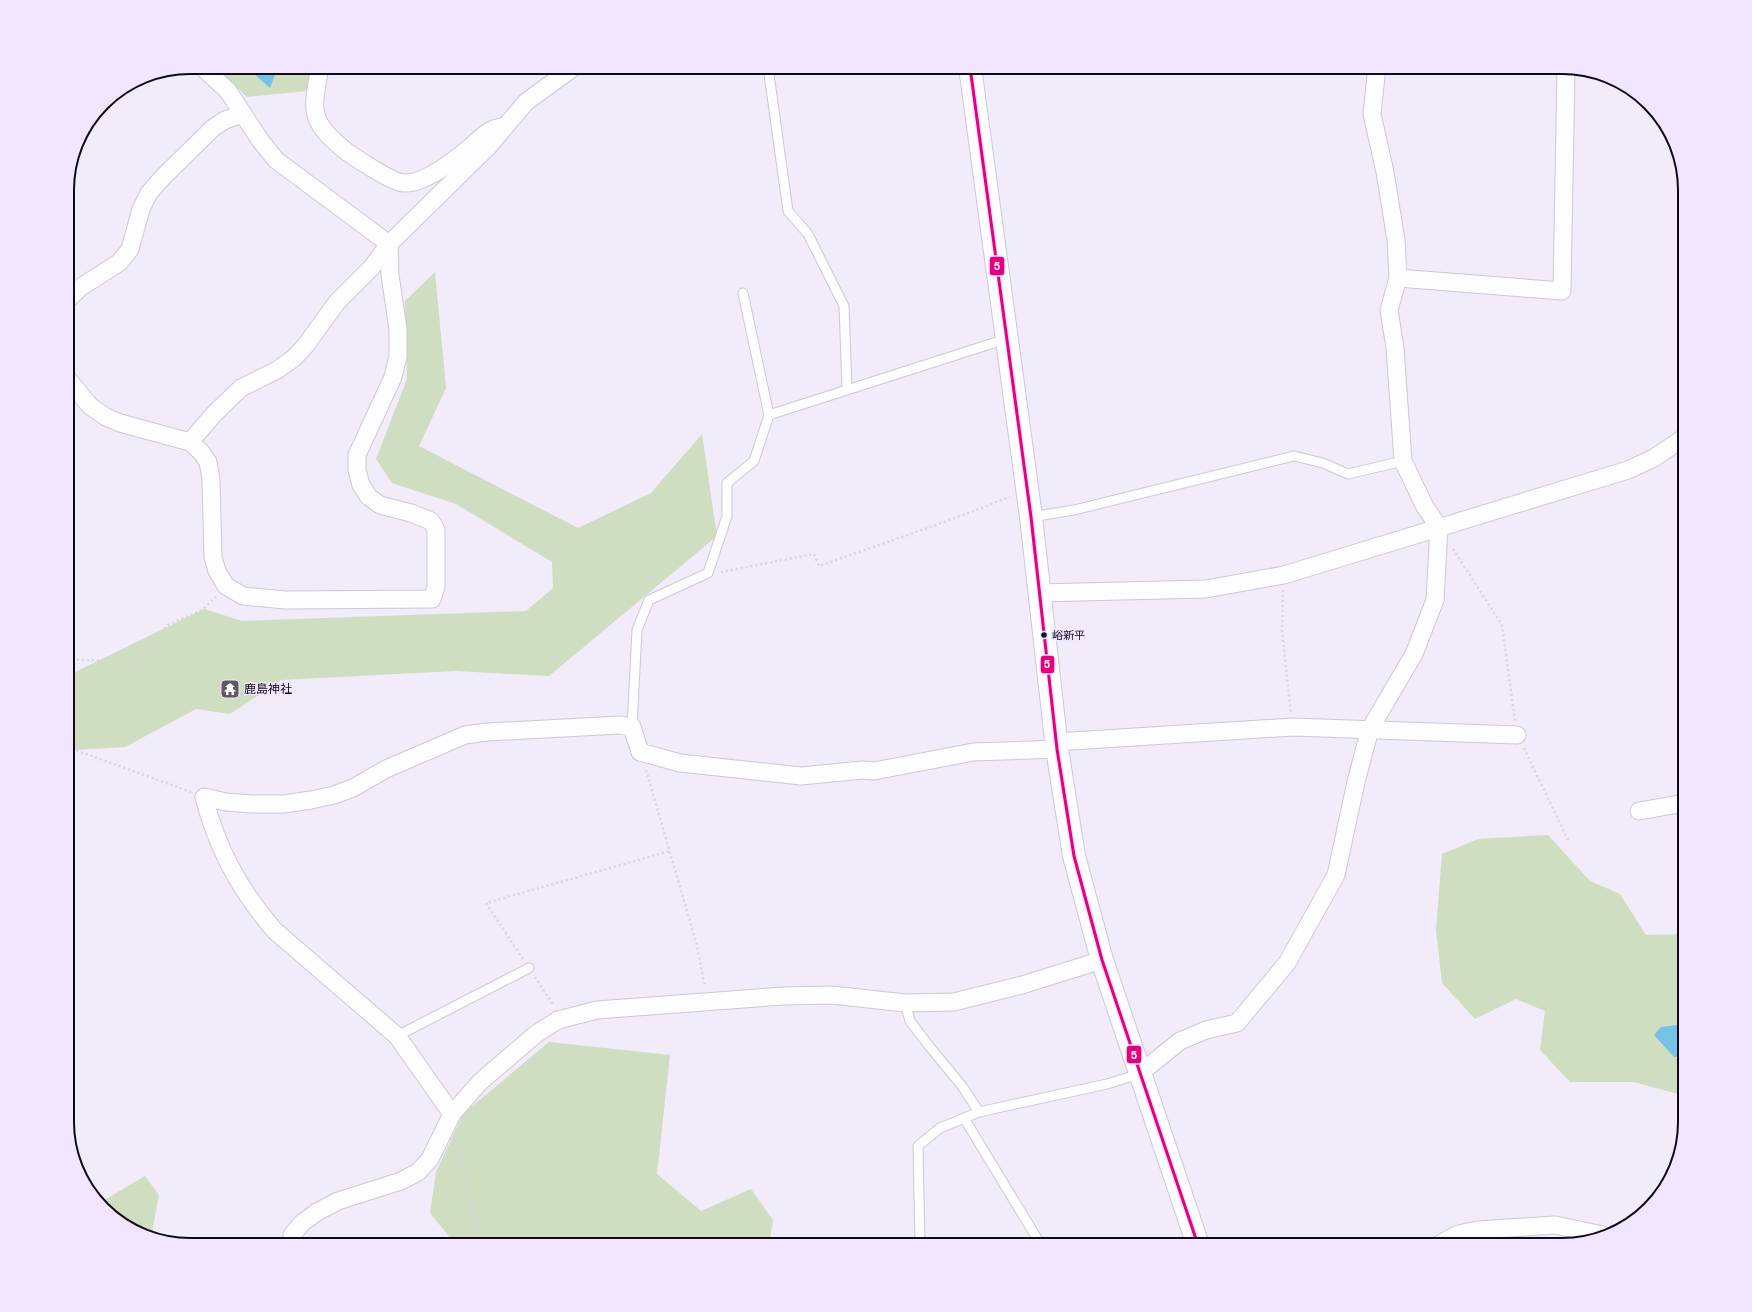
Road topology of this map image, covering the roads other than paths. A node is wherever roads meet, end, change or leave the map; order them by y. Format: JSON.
{"nodes":[{"id":1,"x":210,"y":74,"type":"edge"},
{"id":2,"x":319,"y":74,"type":"edge"},
{"id":3,"x":564,"y":74,"type":"edge"},
{"id":4,"x":769,"y":74,"type":"edge"},
{"id":5,"x":971,"y":74,"type":"edge"},
{"id":6,"x":1375,"y":74,"type":"edge"},
{"id":7,"x":1566,"y":74,"type":"edge"},
{"id":8,"x":243,"y":114,"type":"junction"},
{"id":9,"x":506,"y":127,"type":"junction"},
{"id":10,"x":389,"y":244,"type":"junction"},
{"id":11,"x":1398,"y":278,"type":"junction"},
{"id":12,"x":743,"y":293,"type":"dead end"},
{"id":13,"x":74,"y":294,"type":"edge"},
{"id":14,"x":1006,"y":339,"type":"junction"},
{"id":15,"x":74,"y":387,"type":"edge"},
{"id":16,"x":847,"y":389,"type":"junction"},
{"id":17,"x":769,"y":415,"type":"junction"},
{"id":18,"x":190,"y":442,"type":"junction"},
{"id":19,"x":1678,"y":446,"type":"edge"},
{"id":20,"x":1403,"y":461,"type":"junction"},
{"id":21,"x":1030,"y":517,"type":"junction"},
{"id":22,"x":1439,"y":527,"type":"junction"},
{"id":23,"x":1038,"y":593,"type":"junction"},
{"id":24,"x":632,"y":727,"type":"junction"},
{"id":25,"x":1370,"y":729,"type":"junction"},
{"id":26,"x":1517,"y":735,"type":"road end"},
{"id":27,"x":1056,"y":745,"type":"junction"},
{"id":28,"x":1678,"y":804,"type":"edge"},
{"id":29,"x":1639,"y":811,"type":"dead end"},
{"id":30,"x":1102,"y":960,"type":"junction"},
{"id":31,"x":529,"y":968,"type":"road end"},
{"id":32,"x":905,"y":1003,"type":"junction"},
{"id":33,"x":397,"y":1036,"type":"junction"},
{"id":34,"x":1139,"y":1074,"type":"junction"},
{"id":35,"x":979,"y":1112,"type":"junction"},
{"id":36,"x":452,"y":1114,"type":"junction"},
{"id":37,"x":964,"y":1118,"type":"junction"},
{"id":38,"x":1592,"y":1234,"type":"edge"},
{"id":39,"x":292,"y":1238,"type":"edge"},
{"id":40,"x":920,"y":1238,"type":"edge"},
{"id":41,"x":1037,"y":1238,"type":"edge"},
{"id":42,"x":1196,"y":1238,"type":"edge"},
{"id":43,"x":1451,"y":1238,"type":"edge"}],
"edges":[{"from":1,"to":8,"type":"street"},
{"from":2,"to":9,"type":"street"},
{"from":3,"to":9,"type":"street"},
{"from":4,"to":16,"type":"lane"},
{"from":5,"to":14,"type":"main road"},
{"from":6,"to":11,"type":"street"},
{"from":7,"to":11,"type":"street"},
{"from":8,"to":10,"type":"street"},
{"from":8,"to":13,"type":"street"},
{"from":9,"to":10,"type":"street"},
{"from":10,"to":18,"type":"street"},
{"from":10,"to":18,"type":"street"},
{"from":11,"to":20,"type":"street"},
{"from":12,"to":17,"type":"lane"},
{"from":14,"to":16,"type":"lane"},
{"from":14,"to":21,"type":"main road"},
{"from":15,"to":18,"type":"street"},
{"from":16,"to":17,"type":"lane"},
{"from":17,"to":24,"type":"lane"},
{"from":19,"to":22,"type":"street"},
{"from":20,"to":21,"type":"lane"},
{"from":20,"to":22,"type":"street"},
{"from":21,"to":23,"type":"main road"},
{"from":22,"to":23,"type":"street"},
{"from":22,"to":25,"type":"street"},
{"from":23,"to":27,"type":"main road"},
{"from":24,"to":27,"type":"street"},
{"from":24,"to":33,"type":"street"},
{"from":25,"to":26,"type":"street"},
{"from":25,"to":27,"type":"street"},
{"from":25,"to":34,"type":"street"},
{"from":27,"to":30,"type":"main road"},
{"from":28,"to":29,"type":"street"},
{"from":30,"to":32,"type":"street"},
{"from":30,"to":34,"type":"main road"},
{"from":31,"to":33,"type":"lane"},
{"from":32,"to":35,"type":"lane"},
{"from":32,"to":36,"type":"street"},
{"from":33,"to":36,"type":"street"},
{"from":34,"to":35,"type":"lane"},
{"from":34,"to":42,"type":"main road"},
{"from":35,"to":37,"type":"lane"},
{"from":36,"to":39,"type":"street"},
{"from":37,"to":40,"type":"lane"},
{"from":37,"to":41,"type":"lane"},
{"from":38,"to":43,"type":"street"}]}
